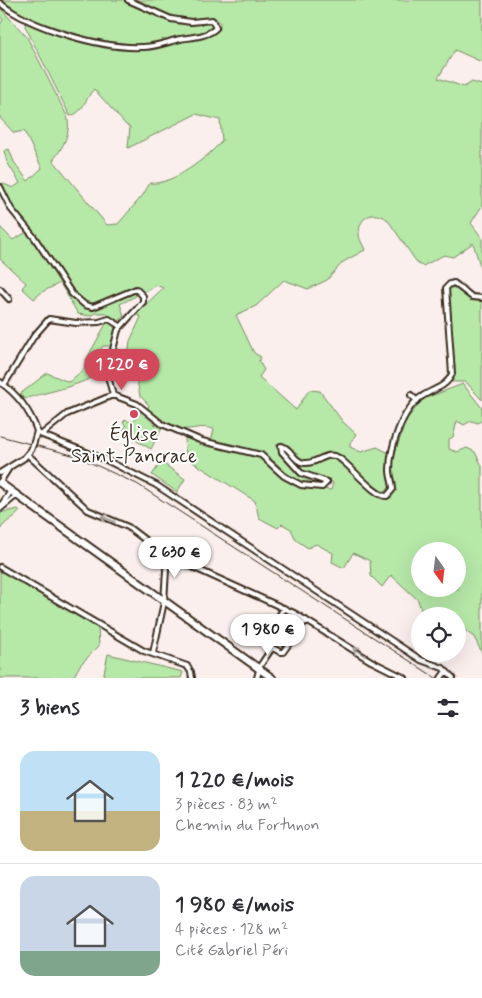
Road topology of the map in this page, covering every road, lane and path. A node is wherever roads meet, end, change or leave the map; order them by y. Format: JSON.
{"nodes":[{"id":1,"x":128,"y":0,"type":"edge"},
{"id":2,"x":0,"y":3,"type":"edge"},
{"id":3,"x":0,"y":187,"type":"edge"},
{"id":4,"x":0,"y":289,"type":"edge"},
{"id":5,"x":482,"y":298,"type":"edge"},
{"id":6,"x":9,"y":299,"type":"dead end"},
{"id":7,"x":120,"y":326,"type":"junction"},
{"id":8,"x":2,"y":383,"type":"edge"},
{"id":9,"x":113,"y":395,"type":"junction"},
{"id":10,"x":411,"y":395,"type":"dead end"},
{"id":11,"x":417,"y":401,"type":"junction"},
{"id":12,"x":39,"y":434,"type":"junction"},
{"id":13,"x":28,"y":455,"type":"junction"},
{"id":14,"x":9,"y":468,"type":"junction"},
{"id":15,"x":0,"y":473,"type":"edge"},
{"id":16,"x":0,"y":482,"type":"edge"},
{"id":17,"x":14,"y":493,"type":"junction"},
{"id":18,"x":0,"y":508,"type":"edge"},
{"id":19,"x":167,"y":554,"type":"junction"},
{"id":20,"x":0,"y":567,"type":"edge"},
{"id":21,"x":164,"y":602,"type":"junction"},
{"id":22,"x":284,"y":608,"type":"junction"},
{"id":23,"x":306,"y":620,"type":"junction"},
{"id":24,"x":272,"y":648,"type":"junction"},
{"id":25,"x":153,"y":653,"type":"junction"},
{"id":26,"x":258,"y":670,"type":"junction"},
{"id":27,"x":446,"y":671,"type":"junction"},
{"id":28,"x":192,"y":678,"type":"edge"},
{"id":29,"x":257,"y":678,"type":"edge"},
{"id":30,"x":272,"y":678,"type":"edge"},
{"id":31,"x":405,"y":678,"type":"edge"},
{"id":32,"x":441,"y":678,"type":"edge"},
{"id":33,"x":453,"y":678,"type":"edge"}],
"edges":[{"from":1,"to":2,"type":"street"},
{"from":3,"to":7,"type":"street"},
{"from":4,"to":6,"type":"street"},
{"from":5,"to":11,"type":"street"},
{"from":7,"to":8,"type":"street"},
{"from":7,"to":9,"type":"street"},
{"from":8,"to":12,"type":"street"},
{"from":9,"to":11,"type":"street"},
{"from":9,"to":12,"type":"street"},
{"from":10,"to":11,"type":"street"},
{"from":12,"to":13,"type":"street","bridge":true},
{"from":12,"to":27,"type":"street"},
{"from":13,"to":14,"type":"street"},
{"from":19,"to":13,"type":"street","one_way":true},
{"from":14,"to":15,"type":"street"},
{"from":14,"to":16,"type":"street"},
{"from":16,"to":17,"type":"main road"},
{"from":17,"to":18,"type":"street"},
{"from":17,"to":21,"type":"main road"},
{"from":19,"to":21,"type":"street"},
{"from":19,"to":22,"type":"street"},
{"from":20,"to":25,"type":"street"},
{"from":21,"to":25,"type":"street"},
{"from":21,"to":26,"type":"main road"},
{"from":22,"to":23,"type":"street"},
{"from":22,"to":24,"type":"street"},
{"from":23,"to":24,"type":"street"},
{"from":31,"to":23,"type":"street","one_way":true},
{"from":24,"to":26,"type":"street"},
{"from":25,"to":28,"type":"street"},
{"from":26,"to":29,"type":"street"},
{"from":26,"to":30,"type":"main road"},
{"from":27,"to":32,"type":"street"},
{"from":27,"to":33,"type":"street"}]}
